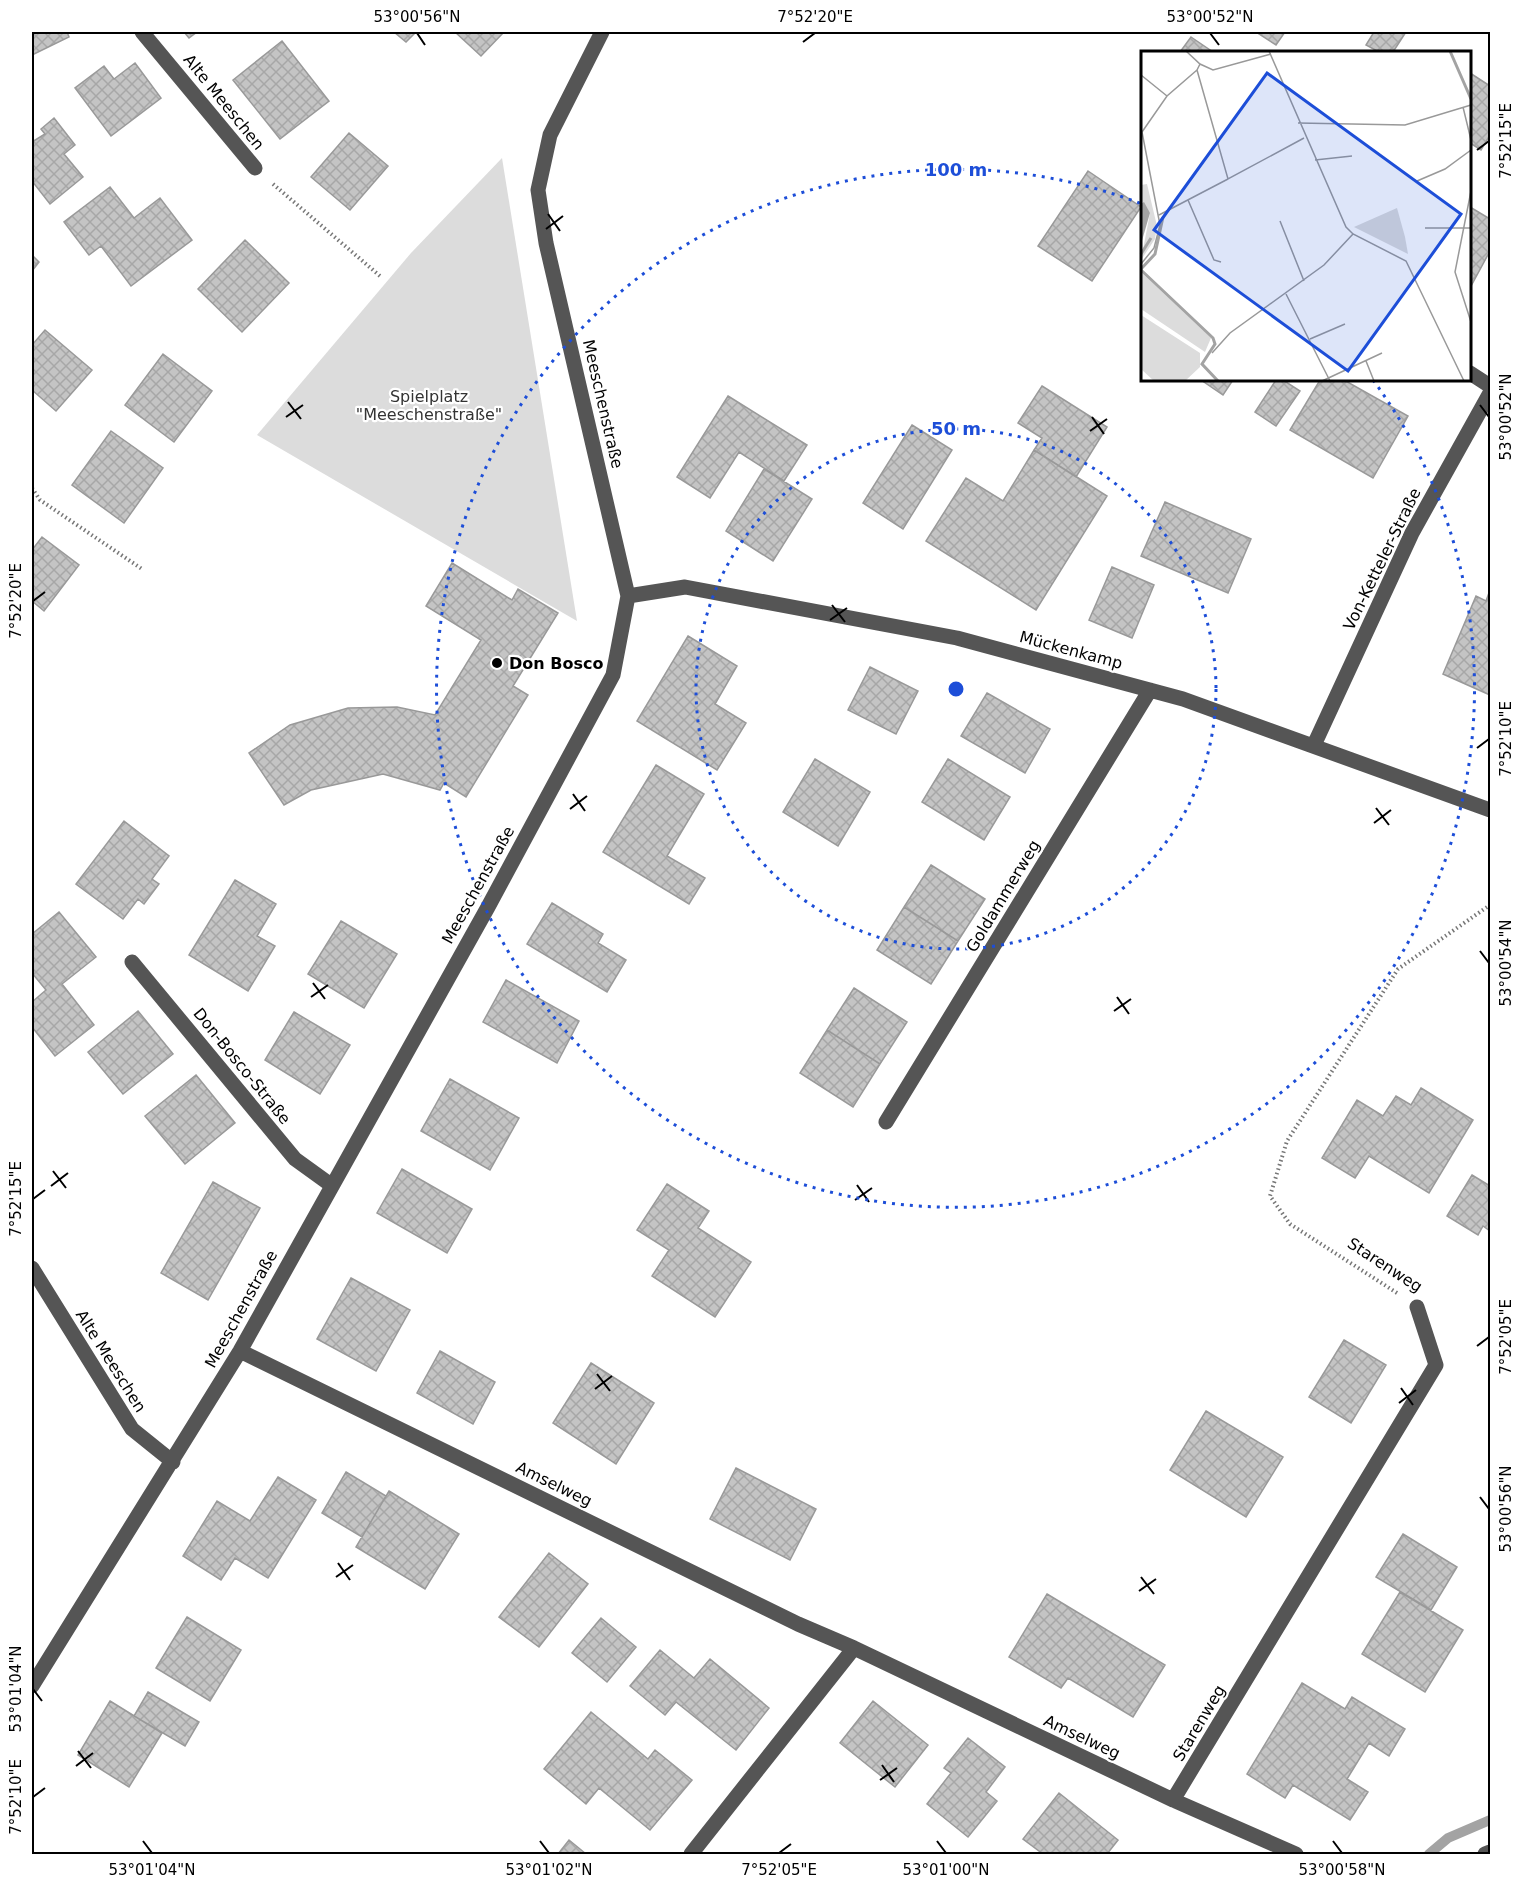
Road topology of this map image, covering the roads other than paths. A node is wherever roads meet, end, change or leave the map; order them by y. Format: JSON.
{"nodes":[{"id":1,"x":142,"y":32,"type":"edge"},
{"id":2,"x":602,"y":32,"type":"edge"},
{"id":3,"x":255,"y":168,"type":"road end"},
{"id":4,"x":1471,"y":374,"type":"edge"},
{"id":5,"x":1491,"y":386,"type":"edge"},
{"id":6,"x":1491,"y":393,"type":"edge"},
{"id":7,"x":628,"y":596,"type":"junction"},
{"id":8,"x":1150,"y":690,"type":"junction"},
{"id":9,"x":1314,"y":745,"type":"junction"},
{"id":10,"x":1491,"y":810,"type":"edge"},
{"id":11,"x":132,"y":962,"type":"dead end"},
{"id":12,"x":886,"y":1122,"type":"dead end"},
{"id":13,"x":331,"y":1185,"type":"junction"},
{"id":14,"x":32,"y":1268,"type":"edge"},
{"id":15,"x":1417,"y":1307,"type":"road end"},
{"id":16,"x":240,"y":1351,"type":"junction"},
{"id":17,"x":172,"y":1462,"type":"junction"},
{"id":18,"x":854,"y":1648,"type":"junction"},
{"id":19,"x":32,"y":1686,"type":"edge"},
{"id":20,"x":1173,"y":1800,"type":"junction"},
{"id":21,"x":1491,"y":1852,"type":"edge"},
{"id":22,"x":691,"y":1854,"type":"edge"},
{"id":23,"x":1296,"y":1854,"type":"edge"},
{"id":24,"x":1485,"y":1854,"type":"edge"}],
"edges":[{"from":1,"to":3,"type":"street","name":"Alte Meeschen"},
{"from":2,"to":7,"type":"street","name":"Meeschenstraße"},
{"from":4,"to":5,"type":"street"},
{"from":6,"to":9,"type":"street","name":"Von-Ketteler-Straße"},
{"from":7,"to":8,"type":"street","name":"Mückenkamp"},
{"from":7,"to":13,"type":"street","name":"Meeschenstraße"},
{"from":8,"to":9,"type":"street","name":"Mückenkamp"},
{"from":8,"to":12,"type":"street","name":"Goldammerweg"},
{"from":9,"to":10,"type":"street","name":"Mückenkamp"},
{"from":11,"to":13,"type":"street","name":"Don-Bosco-Straße"},
{"from":13,"to":16,"type":"street","name":"Meeschenstraße"},
{"from":14,"to":17,"type":"street","name":"Alte Meeschen"},
{"from":15,"to":20,"type":"street","name":"Starenweg"},
{"from":16,"to":17,"type":"street","name":"Meeschenstraße"},
{"from":16,"to":18,"type":"street","name":"Amselweg"},
{"from":17,"to":19,"type":"street","name":"Meeschenstraße"},
{"from":18,"to":20,"type":"street","name":"Amselweg"},
{"from":18,"to":22,"type":"street"},
{"from":20,"to":23,"type":"street","name":"Amselweg"},
{"from":21,"to":24,"type":"street"}]}
